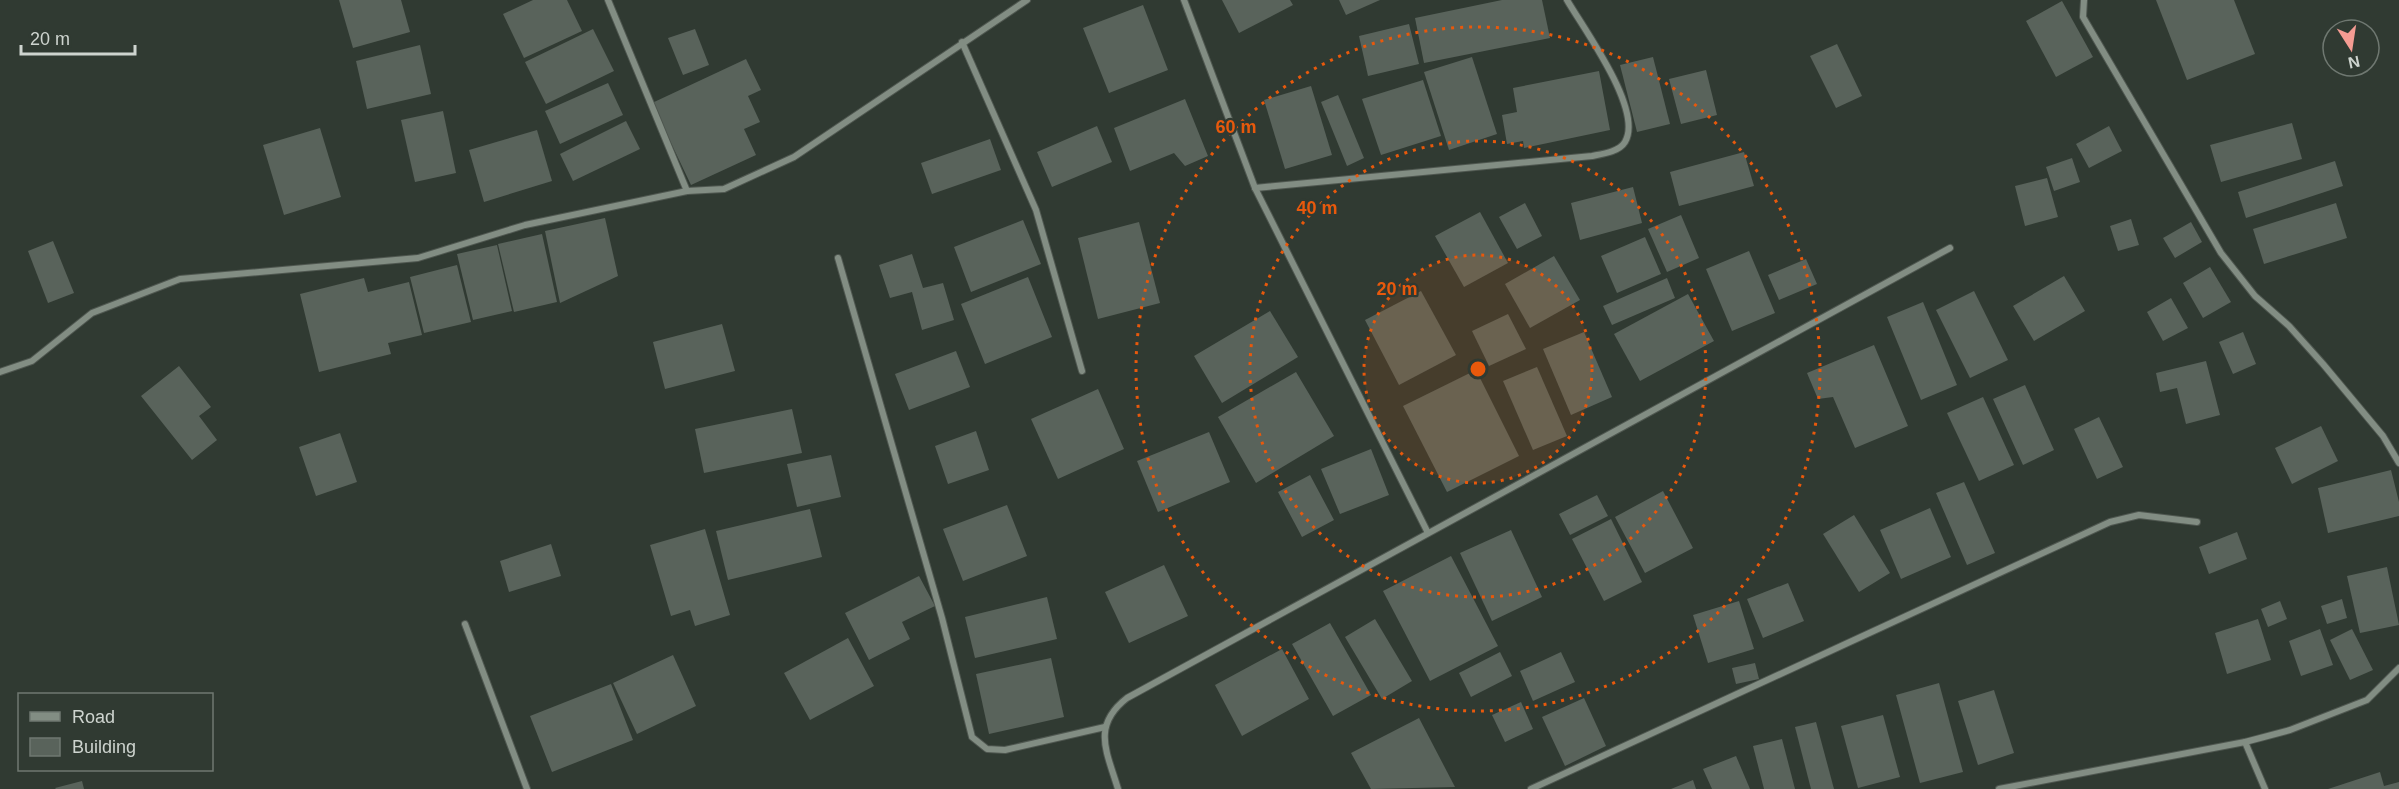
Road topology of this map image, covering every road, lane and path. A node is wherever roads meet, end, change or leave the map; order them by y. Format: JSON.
{"nodes":[{"id":1,"x":608,"y":0,"type":"edge"},
{"id":2,"x":1027,"y":0,"type":"edge"},
{"id":3,"x":1184,"y":0,"type":"edge"},
{"id":4,"x":1567,"y":0,"type":"edge"},
{"id":5,"x":2084,"y":0,"type":"edge"},
{"id":6,"x":962,"y":42,"type":"junction"},
{"id":7,"x":1255,"y":188,"type":"junction"},
{"id":8,"x":687,"y":191,"type":"junction"},
{"id":9,"x":1950,"y":248,"type":"dead end"},
{"id":10,"x":838,"y":258,"type":"dead end"},
{"id":11,"x":0,"y":372,"type":"edge"},
{"id":12,"x":1082,"y":372,"type":"dead end"},
{"id":13,"x":2399,"y":463,"type":"edge"},
{"id":14,"x":2197,"y":522,"type":"dead end"},
{"id":15,"x":1428,"y":533,"type":"junction"},
{"id":16,"x":465,"y":624,"type":"dead end"},
{"id":17,"x":2399,"y":668,"type":"edge"},
{"id":18,"x":1104,"y":727,"type":"junction"},
{"id":19,"x":2245,"y":742,"type":"junction"},
{"id":20,"x":527,"y":789,"type":"edge"},
{"id":21,"x":1118,"y":789,"type":"edge"},
{"id":22,"x":1531,"y":789,"type":"edge"},
{"id":23,"x":1999,"y":789,"type":"edge"},
{"id":24,"x":2265,"y":789,"type":"edge"}],
"edges":[{"from":1,"to":8,"type":"street"},
{"from":2,"to":6,"type":"street"},
{"from":3,"to":7,"type":"street"},
{"from":4,"to":7,"type":"street"},
{"from":5,"to":13,"type":"street"},
{"from":6,"to":8,"type":"street"},
{"from":6,"to":12,"type":"street"},
{"from":7,"to":15,"type":"street"},
{"from":8,"to":11,"type":"street"},
{"from":9,"to":15,"type":"street"},
{"from":10,"to":18,"type":"street"},
{"from":14,"to":22,"type":"street"},
{"from":15,"to":18,"type":"street"},
{"from":16,"to":20,"type":"street"},
{"from":17,"to":19,"type":"street"},
{"from":18,"to":21,"type":"street"},
{"from":19,"to":23,"type":"street"},
{"from":19,"to":24,"type":"street"}]}
